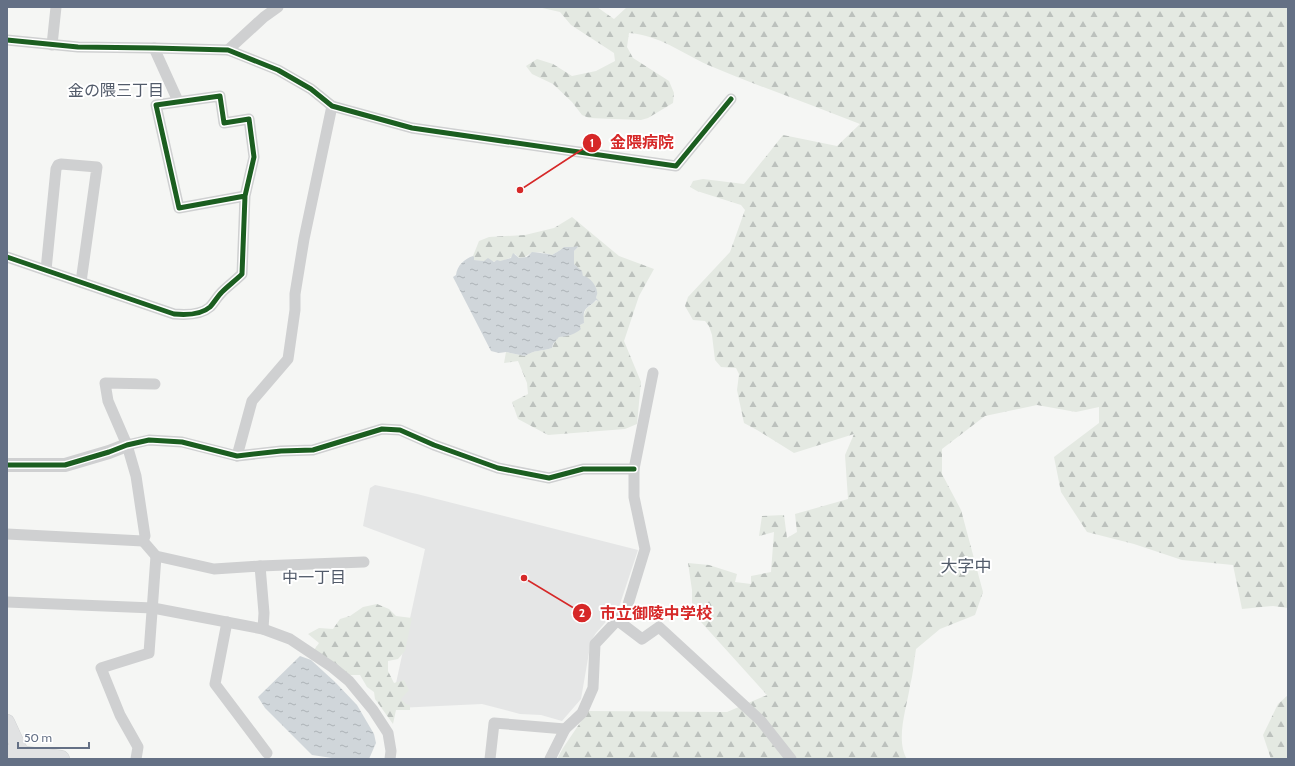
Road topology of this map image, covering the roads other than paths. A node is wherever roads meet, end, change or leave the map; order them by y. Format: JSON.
{"nodes":[{"id":1,"x":56,"y":7,"type":"edge"},
{"id":2,"x":278,"y":7,"type":"edge"},
{"id":3,"x":7,"y":40,"type":"edge"},
{"id":4,"x":52,"y":45,"type":"junction"},
{"id":5,"x":154,"y":48,"type":"junction"},
{"id":6,"x":228,"y":50,"type":"junction"},
{"id":7,"x":731,"y":99,"type":"dead end"},
{"id":8,"x":178,"y":101,"type":"junction"},
{"id":9,"x":332,"y":106,"type":"junction"},
{"id":10,"x":245,"y":196,"type":"junction"},
{"id":11,"x":7,"y":257,"type":"edge"},
{"id":12,"x":46,"y":270,"type":"junction"},
{"id":13,"x":81,"y":282,"type":"junction"},
{"id":14,"x":653,"y":373,"type":"dead end"},
{"id":15,"x":155,"y":384,"type":"dead end"},
{"id":16,"x":127,"y":445,"type":"junction"},
{"id":17,"x":237,"y":456,"type":"junction"},
{"id":18,"x":7,"y":466,"type":"edge"},
{"id":19,"x":634,"y":469,"type":"junction"},
{"id":20,"x":7,"y":534,"type":"edge"},
{"id":21,"x":143,"y":541,"type":"junction"},
{"id":22,"x":156,"y":556,"type":"junction"},
{"id":23,"x":364,"y":562,"type":"dead end"},
{"id":24,"x":260,"y":566,"type":"junction"},
{"id":25,"x":7,"y":602,"type":"edge"},
{"id":26,"x":153,"y":608,"type":"junction"},
{"id":27,"x":617,"y":620,"type":"junction"},
{"id":28,"x":227,"y":622,"type":"junction"},
{"id":29,"x":263,"y":629,"type":"junction"},
{"id":30,"x":7,"y":722,"type":"edge"},
{"id":31,"x":565,"y":729,"type":"junction"},
{"id":32,"x":266,"y":753,"type":"dead end"},
{"id":33,"x":18,"y":755,"type":"edge"},
{"id":34,"x":62,"y":759,"type":"edge"},
{"id":35,"x":136,"y":759,"type":"edge"},
{"id":36,"x":390,"y":759,"type":"edge"},
{"id":37,"x":490,"y":759,"type":"edge"},
{"id":38,"x":550,"y":759,"type":"edge"},
{"id":39,"x":791,"y":759,"type":"edge"}],
"edges":[{"from":1,"to":4,"type":"street"},
{"from":2,"to":6,"type":"street"},
{"from":3,"to":4,"type":"street"},
{"from":4,"to":5,"type":"street"},
{"from":5,"to":6,"type":"street"},
{"from":5,"to":8,"type":"street"},
{"from":6,"to":9,"type":"street"},
{"from":7,"to":9,"type":"street"},
{"from":8,"to":10,"type":"street"},
{"from":8,"to":10,"type":"street"},
{"from":9,"to":17,"type":"street"},
{"from":10,"to":13,"type":"street"},
{"from":11,"to":12,"type":"street"},
{"from":12,"to":13,"type":"street"},
{"from":12,"to":13,"type":"street"},
{"from":14,"to":19,"type":"street"},
{"from":15,"to":16,"type":"street"},
{"from":16,"to":17,"type":"street"},
{"from":16,"to":18,"type":"street"},
{"from":16,"to":21,"type":"street"},
{"from":17,"to":19,"type":"street"},
{"from":19,"to":27,"type":"street"},
{"from":20,"to":21,"type":"street"},
{"from":21,"to":22,"type":"street"},
{"from":22,"to":24,"type":"street"},
{"from":22,"to":26,"type":"street"},
{"from":23,"to":24,"type":"street"},
{"from":24,"to":29,"type":"street"},
{"from":25,"to":26,"type":"street"},
{"from":26,"to":28,"type":"street"},
{"from":26,"to":35,"type":"street"},
{"from":27,"to":31,"type":"street"},
{"from":27,"to":39,"type":"street"},
{"from":28,"to":29,"type":"street"},
{"from":28,"to":32,"type":"street"},
{"from":29,"to":36,"type":"street"},
{"from":30,"to":33,"type":"main road"},
{"from":31,"to":37,"type":"street"},
{"from":31,"to":38,"type":"street"},
{"from":33,"to":34,"type":"main road"}]}
